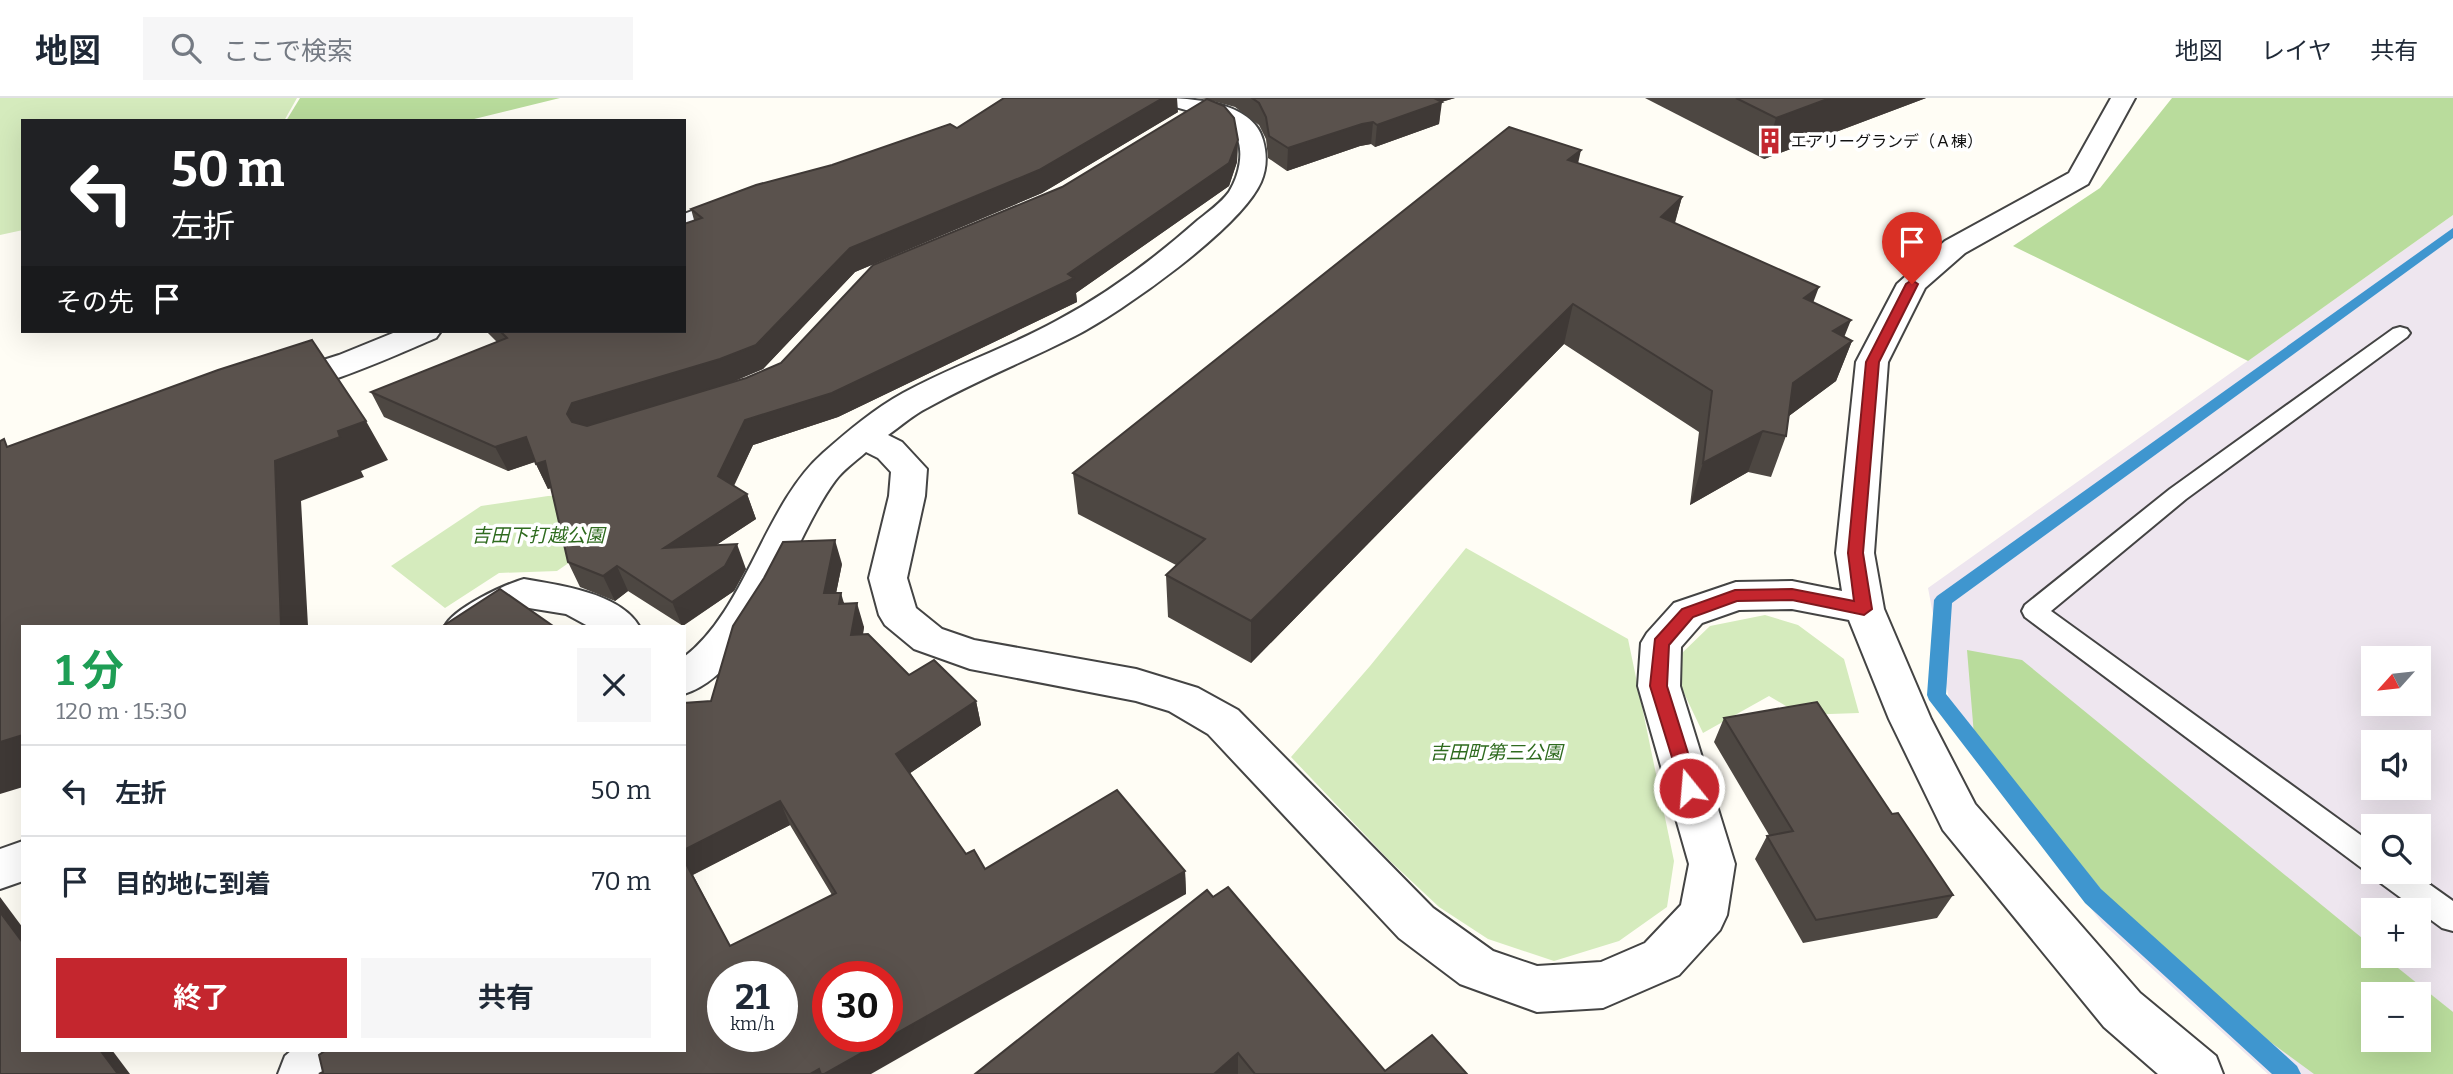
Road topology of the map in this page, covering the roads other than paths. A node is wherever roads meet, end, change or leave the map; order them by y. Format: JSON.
{"nodes":[{"id":1,"x":2123,"y":98,"type":"edge"},
{"id":2,"x":1173,"y":111,"type":"edge"},
{"id":3,"x":764,"y":192,"type":"edge"},
{"id":4,"x":686,"y":223,"type":"edge"},
{"id":5,"x":420,"y":333,"type":"edge"},
{"id":6,"x":2400,"y":333,"type":"dead end"},
{"id":7,"x":248,"y":395,"type":"edge"},
{"id":8,"x":863,"y":436,"type":"junction"},
{"id":9,"x":1864,"y":609,"type":"junction"},
{"id":10,"x":466,"y":625,"type":"edge"},
{"id":11,"x":617,"y":625,"type":"edge"},
{"id":12,"x":688,"y":671,"type":"edge"},
{"id":13,"x":2361,"y":851,"type":"edge"},
{"id":14,"x":21,"y":862,"type":"edge"},
{"id":15,"x":0,"y":869,"type":"edge"},
{"id":16,"x":2406,"y":884,"type":"edge"},
{"id":17,"x":2453,"y":918,"type":"edge"},
{"id":18,"x":329,"y":1052,"type":"edge"},
{"id":19,"x":304,"y":1074,"type":"edge"},
{"id":20,"x":2197,"y":1074,"type":"edge"}],
"edges":[{"from":1,"to":9,"type":"street"},
{"from":2,"to":8,"type":"street"},
{"from":3,"to":4,"type":"street"},
{"from":5,"to":7,"type":"street"},
{"from":6,"to":13,"type":"lane"},
{"from":8,"to":9,"type":"street"},
{"from":8,"to":12,"type":"street"},
{"from":9,"to":20,"type":"street"},
{"from":10,"to":11,"type":"street"},
{"from":14,"to":15,"type":"street"},
{"from":16,"to":17,"type":"lane"},
{"from":18,"to":19,"type":"street"}]}
